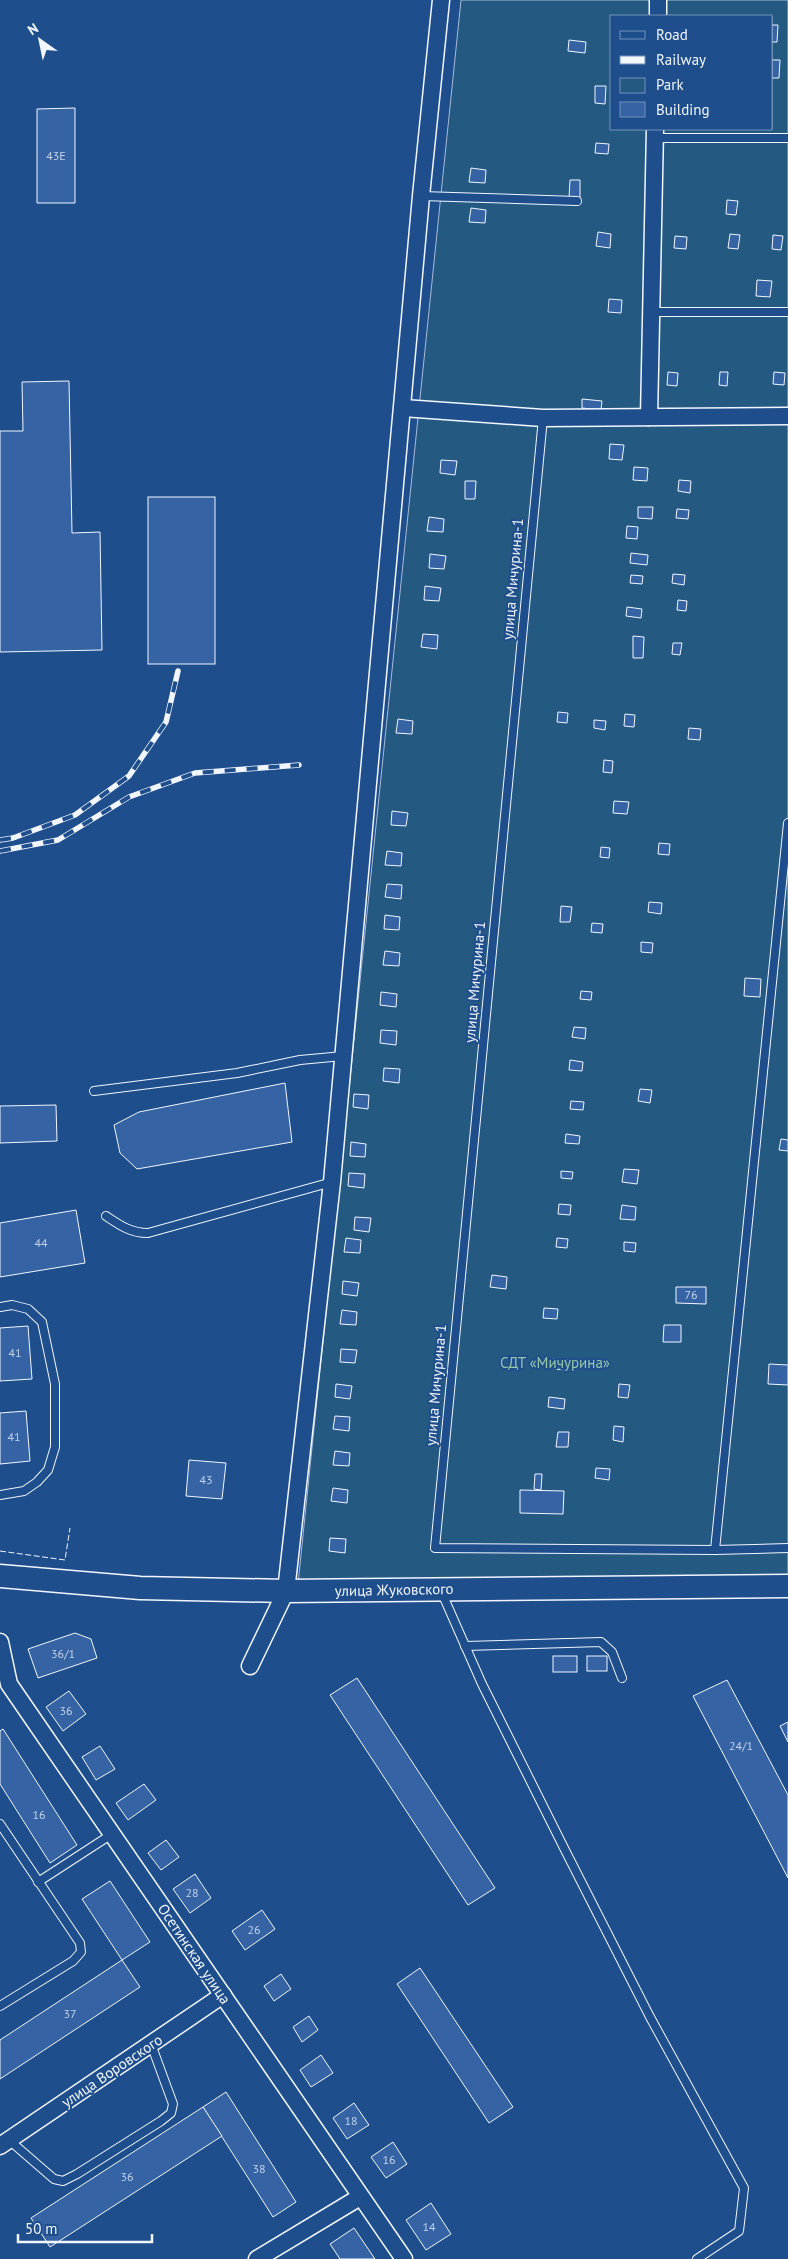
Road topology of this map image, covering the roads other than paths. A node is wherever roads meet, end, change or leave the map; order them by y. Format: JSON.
{"nodes":[{"id":1,"x":441,"y":0,"type":"edge"},
{"id":2,"x":658,"y":0,"type":"edge"},
{"id":3,"x":658,"y":15,"type":"edge"},
{"id":4,"x":655,"y":133,"type":"edge"},
{"id":5,"x":788,"y":138,"type":"edge"},
{"id":6,"x":421,"y":196,"type":"junction"},
{"id":7,"x":577,"y":201,"type":"dead end"},
{"id":8,"x":651,"y":312,"type":"junction"},
{"id":9,"x":788,"y":312,"type":"edge"},
{"id":10,"x":403,"y":408,"type":"junction"},
{"id":11,"x":788,"y":416,"type":"edge"},
{"id":12,"x":649,"y":417,"type":"junction"},
{"id":13,"x":543,"y":418,"type":"junction"},
{"id":14,"x":788,"y":823,"type":"edge"},
{"id":15,"x":343,"y":1056,"type":"junction"},
{"id":16,"x":94,"y":1091,"type":"dead end"},
{"id":17,"x":332,"y":1182,"type":"junction"},
{"id":18,"x":106,"y":1216,"type":"dead end"},
{"id":19,"x":0,"y":1307,"type":"edge"},
{"id":20,"x":0,"y":1495,"type":"edge"},
{"id":21,"x":788,"y":1548,"type":"edge"},
{"id":22,"x":716,"y":1550,"type":"junction"},
{"id":23,"x":0,"y":1576,"type":"edge"},
{"id":24,"x":788,"y":1586,"type":"edge"},
{"id":25,"x":440,"y":1590,"type":"junction"},
{"id":26,"x":286,"y":1591,"type":"junction"},
{"id":27,"x":0,"y":1642,"type":"edge"},
{"id":28,"x":465,"y":1646,"type":"junction"},
{"id":29,"x":250,"y":1666,"type":"dead end"},
{"id":30,"x":622,"y":1678,"type":"dead end"},
{"id":31,"x":4,"y":1686,"type":"edge"},
{"id":32,"x":0,"y":1824,"type":"edge"},
{"id":33,"x":112,"y":1834,"type":"junction"},
{"id":34,"x":38,"y":1882,"type":"junction"},
{"id":35,"x":223,"y":1995,"type":"junction"},
{"id":36,"x":0,"y":2006,"type":"edge"},
{"id":37,"x":151,"y":2044,"type":"junction"},
{"id":38,"x":4,"y":2143,"type":"edge"},
{"id":39,"x":360,"y":2197,"type":"junction"},
{"id":40,"x":257,"y":2259,"type":"edge"},
{"id":41,"x":404,"y":2259,"type":"edge"},
{"id":42,"x":697,"y":2259,"type":"edge"}],
"edges":[{"from":1,"to":6,"type":"street"},
{"from":2,"to":3,"type":"street"},
{"from":4,"to":5,"type":"lane"},
{"from":4,"to":8,"type":"street"},
{"from":6,"to":7,"type":"lane"},
{"from":6,"to":10,"type":"street"},
{"from":8,"to":9,"type":"lane"},
{"from":8,"to":12,"type":"street"},
{"from":10,"to":13,"type":"street"},
{"from":10,"to":15,"type":"street"},
{"from":11,"to":12,"type":"street"},
{"from":12,"to":13,"type":"street"},
{"from":13,"to":22,"type":"lane","name":"улица Мичурина-1"},
{"from":14,"to":22,"type":"lane"},
{"from":15,"to":16,"type":"lane"},
{"from":15,"to":17,"type":"street"},
{"from":17,"to":18,"type":"lane"},
{"from":17,"to":26,"type":"street"},
{"from":19,"to":20,"type":"lane"},
{"from":21,"to":22,"type":"lane"},
{"from":23,"to":26,"type":"main road","name":"улица Жуковского"},
{"from":24,"to":25,"type":"main road","name":"улица Жуковского"},
{"from":25,"to":26,"type":"main road","name":"улица Жуковского"},
{"from":25,"to":28,"type":"lane"},
{"from":26,"to":29,"type":"street"},
{"from":27,"to":31,"type":"street","name":"Осетинская улица"},
{"from":28,"to":30,"type":"lane"},
{"from":28,"to":42,"type":"lane"},
{"from":31,"to":33,"type":"street","name":"Осетинская улица"},
{"from":32,"to":34,"type":"lane"},
{"from":33,"to":34,"type":"lane"},
{"from":33,"to":35,"type":"street","name":"Осетинская улица"},
{"from":34,"to":36,"type":"lane"},
{"from":35,"to":37,"type":"street","name":"улица Воровского"},
{"from":35,"to":39,"type":"street","name":"Осетинская улица"},
{"from":37,"to":38,"type":"street","name":"улица Воровского"},
{"from":37,"to":38,"type":"lane"},
{"from":39,"to":40,"type":"street"},
{"from":39,"to":41,"type":"street","name":"Осетинская улица"}]}
